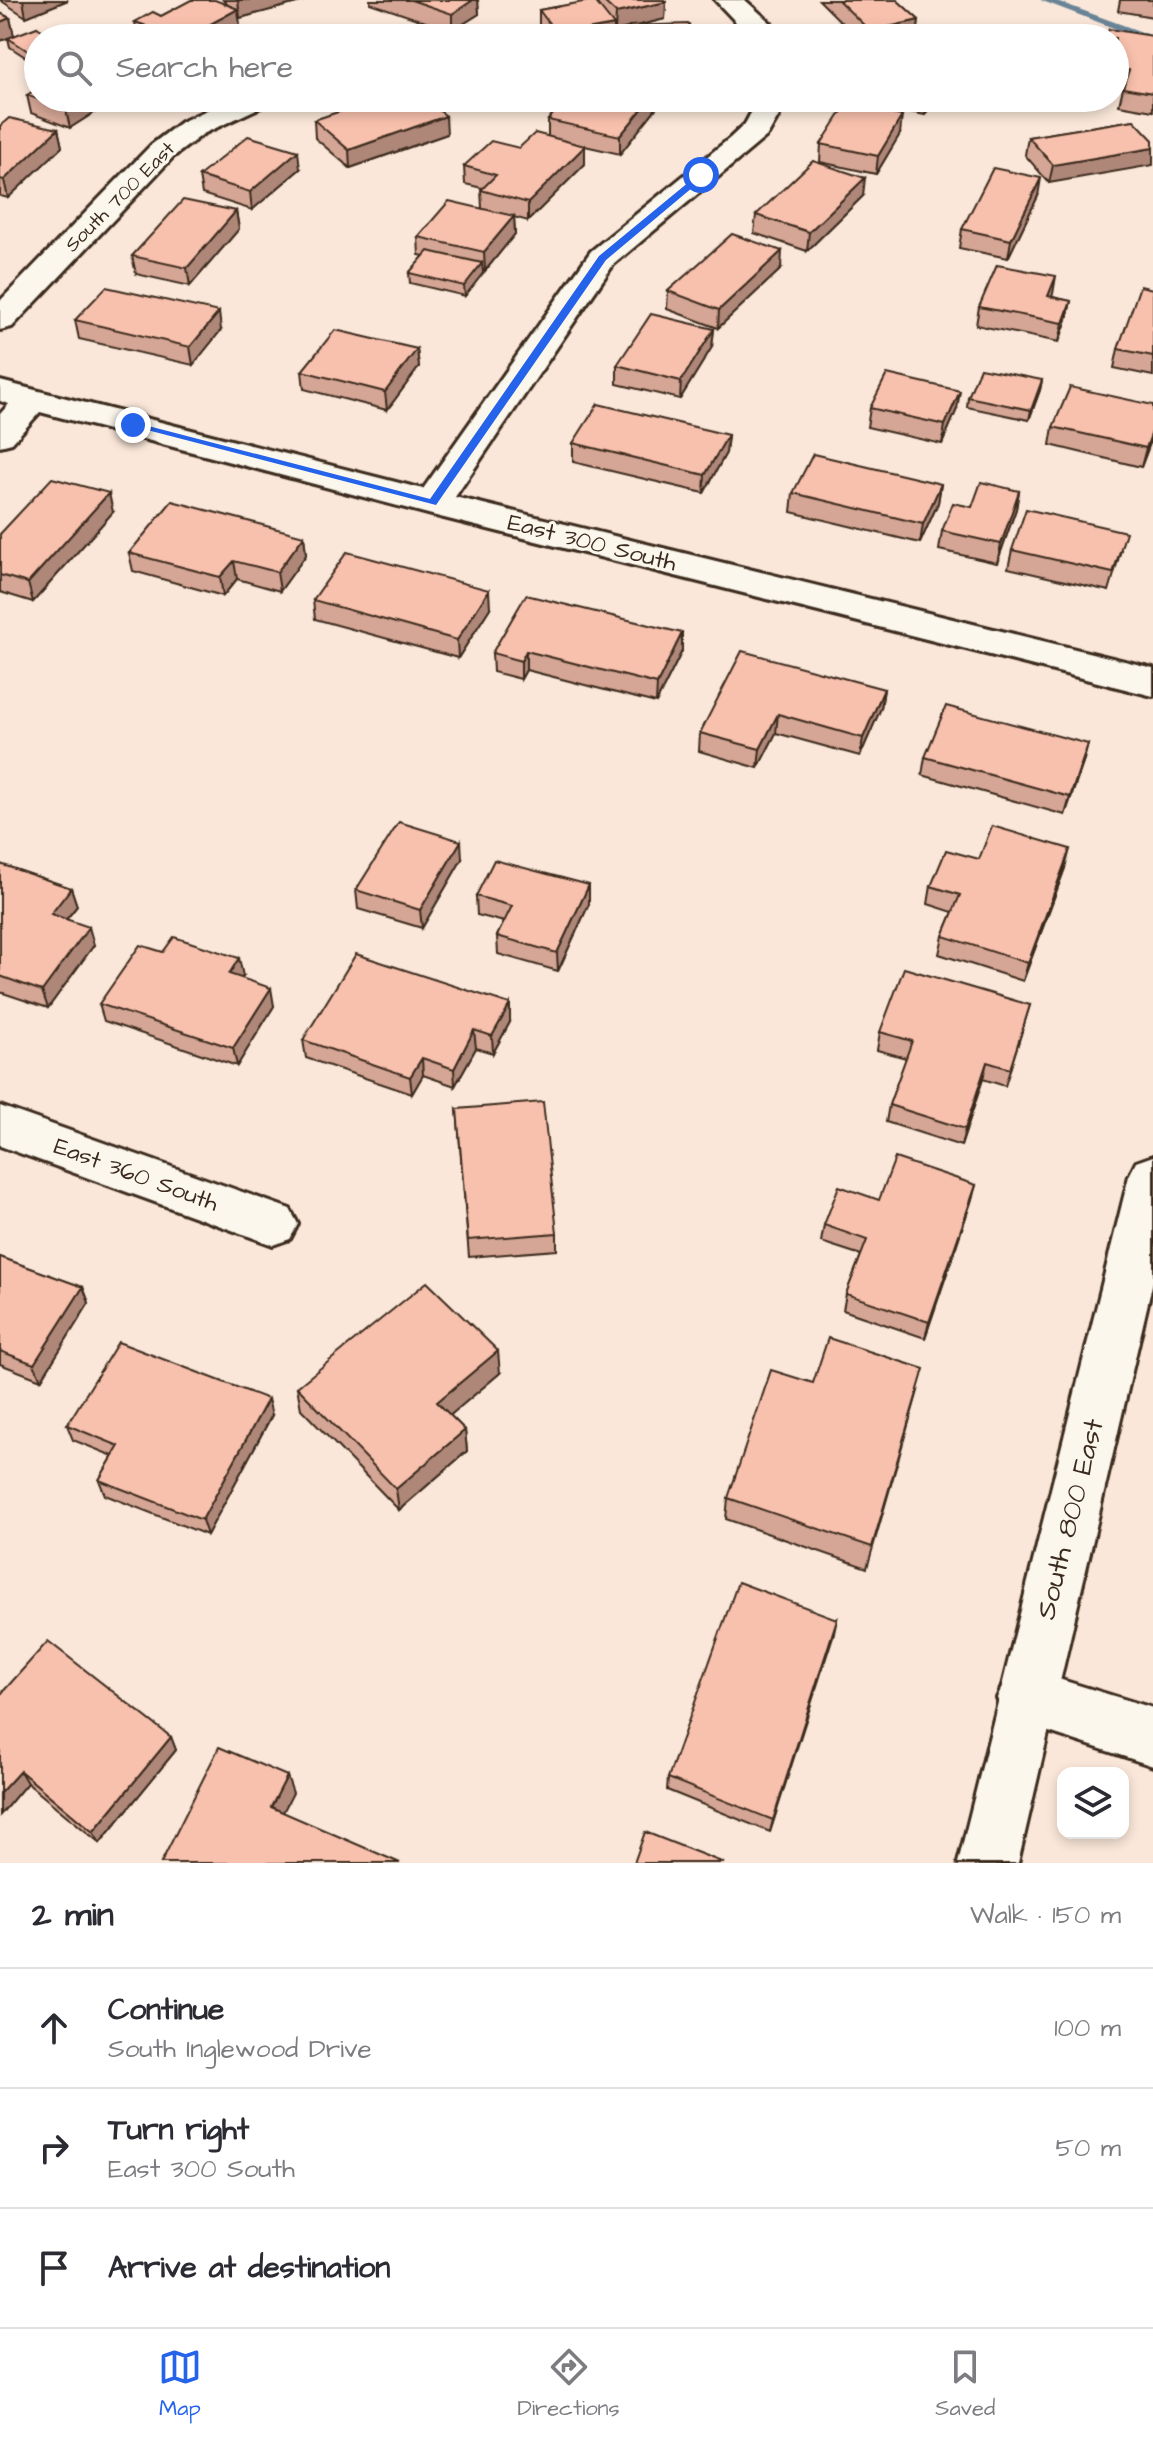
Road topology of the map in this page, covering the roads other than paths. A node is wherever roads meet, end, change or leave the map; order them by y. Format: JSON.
{"nodes":[{"id":1,"x":729,"y":0,"type":"edge"},
{"id":2,"x":755,"y":24,"type":"edge"},
{"id":3,"x":227,"y":112,"type":"edge"},
{"id":4,"x":766,"y":112,"type":"edge"},
{"id":5,"x":0,"y":320,"type":"edge"},
{"id":6,"x":16,"y":395,"type":"edge"},
{"id":7,"x":0,"y":435,"type":"edge"},
{"id":8,"x":432,"y":503,"type":"junction"},
{"id":9,"x":1153,"y":682,"type":"edge"},
{"id":10,"x":0,"y":1126,"type":"edge"},
{"id":11,"x":1153,"y":1176,"type":"edge"},
{"id":12,"x":273,"y":1224,"type":"dead end"},
{"id":13,"x":1026,"y":1698,"type":"junction"},
{"id":14,"x":1153,"y":1737,"type":"edge"},
{"id":15,"x":988,"y":1863,"type":"edge"}],
"edges":[{"from":1,"to":2,"type":"street"},
{"from":3,"to":5,"type":"street","name":"South 700 East"},
{"from":4,"to":8,"type":"street"},
{"from":6,"to":7,"type":"street"},
{"from":6,"to":8,"type":"street","name":"East 300 South"},
{"from":8,"to":9,"type":"street","name":"East 300 South"},
{"from":10,"to":12,"type":"street","name":"East 360 South"},
{"from":11,"to":13,"type":"street","name":"South 800 East"},
{"from":13,"to":14,"type":"street"},
{"from":13,"to":15,"type":"street","name":"South 800 East"}]}
